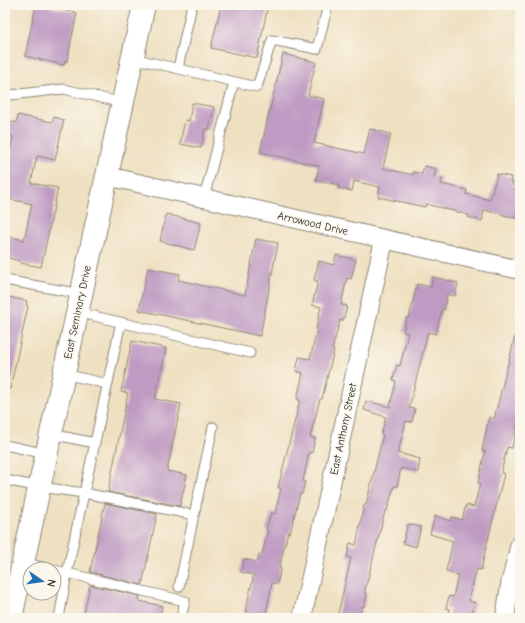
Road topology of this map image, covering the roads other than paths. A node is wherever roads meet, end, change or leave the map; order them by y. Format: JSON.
{"nodes":[{"id":1,"x":144,"y":5,"type":"edge"},
{"id":2,"x":192,"y":5,"type":"edge"},
{"id":3,"x":328,"y":5,"type":"edge"},
{"id":4,"x":132,"y":58,"type":"junction"},
{"id":5,"x":178,"y":68,"type":"junction"},
{"id":6,"x":234,"y":82,"type":"junction"},
{"id":7,"x":5,"y":94,"type":"edge"},
{"id":8,"x":123,"y":103,"type":"junction"},
{"id":9,"x":107,"y":176,"type":"junction"},
{"id":10,"x":204,"y":198,"type":"junction"},
{"id":11,"x":384,"y":240,"type":"junction"},
{"id":12,"x":520,"y":270,"type":"edge"},
{"id":13,"x":5,"y":280,"type":"edge"},
{"id":14,"x":79,"y":303,"type":"junction"},
{"id":15,"x":122,"y":322,"type":"junction"},
{"id":16,"x":250,"y":352,"type":"dead end"},
{"id":17,"x":64,"y":374,"type":"junction"},
{"id":18,"x":108,"y":384,"type":"junction"},
{"id":19,"x":213,"y":427,"type":"dead end"},
{"id":20,"x":94,"y":443,"type":"junction"},
{"id":21,"x":49,"y":444,"type":"junction"},
{"id":22,"x":5,"y":445,"type":"edge"},
{"id":23,"x":5,"y":480,"type":"edge"},
{"id":24,"x":40,"y":487,"type":"junction"},
{"id":25,"x":84,"y":492,"type":"junction"},
{"id":26,"x":194,"y":515,"type":"junction"},
{"id":27,"x":520,"y":544,"type":"edge"},
{"id":28,"x":23,"y":561,"type":"edge"},
{"id":29,"x":22,"y":567,"type":"edge"},
{"id":30,"x":62,"y":571,"type":"edge"},
{"id":31,"x":67,"y":572,"type":"junction"},
{"id":32,"x":179,"y":587,"type":"dead end"},
{"id":33,"x":11,"y":618,"type":"edge"},
{"id":34,"x":59,"y":618,"type":"edge"},
{"id":35,"x":181,"y":618,"type":"edge"},
{"id":36,"x":302,"y":618,"type":"edge"},
{"id":37,"x":504,"y":618,"type":"edge"}],
"edges":[{"from":1,"to":4,"type":"main road","name":"East Seminary Drive"},
{"from":2,"to":5,"type":"lane"},
{"from":3,"to":6,"type":"lane"},
{"from":4,"to":5,"type":"lane"},
{"from":4,"to":8,"type":"main road","name":"East Seminary Drive"},
{"from":5,"to":6,"type":"lane"},
{"from":6,"to":10,"type":"lane"},
{"from":7,"to":8,"type":"lane"},
{"from":8,"to":9,"type":"main road","name":"East Seminary Drive"},
{"from":9,"to":10,"type":"street","name":"Arrowood Drive"},
{"from":9,"to":14,"type":"main road","name":"East Seminary Drive"},
{"from":10,"to":11,"type":"street","name":"Arrowood Drive"},
{"from":11,"to":12,"type":"street","name":"Arrowood Drive"},
{"from":11,"to":36,"type":"street","name":"East Anthony Street"},
{"from":13,"to":14,"type":"lane"},
{"from":14,"to":15,"type":"lane"},
{"from":14,"to":17,"type":"main road","name":"East Seminary Drive"},
{"from":15,"to":16,"type":"lane"},
{"from":15,"to":18,"type":"lane"},
{"from":17,"to":18,"type":"lane"},
{"from":17,"to":21,"type":"main road","name":"East Seminary Drive"},
{"from":18,"to":20,"type":"lane"},
{"from":19,"to":26,"type":"lane"},
{"from":20,"to":21,"type":"lane"},
{"from":20,"to":25,"type":"lane"},
{"from":21,"to":22,"type":"lane"},
{"from":21,"to":24,"type":"main road","name":"East Seminary Drive"},
{"from":23,"to":24,"type":"lane"},
{"from":24,"to":25,"type":"lane"},
{"from":24,"to":28,"type":"main road","name":"East Seminary Drive"},
{"from":25,"to":26,"type":"lane"},
{"from":25,"to":31,"type":"lane"},
{"from":26,"to":32,"type":"lane"},
{"from":27,"to":37,"type":"street"},
{"from":29,"to":33,"type":"main road","name":"East Seminary Drive"},
{"from":30,"to":31,"type":"lane"},
{"from":31,"to":34,"type":"lane"},
{"from":31,"to":35,"type":"lane"}]}
